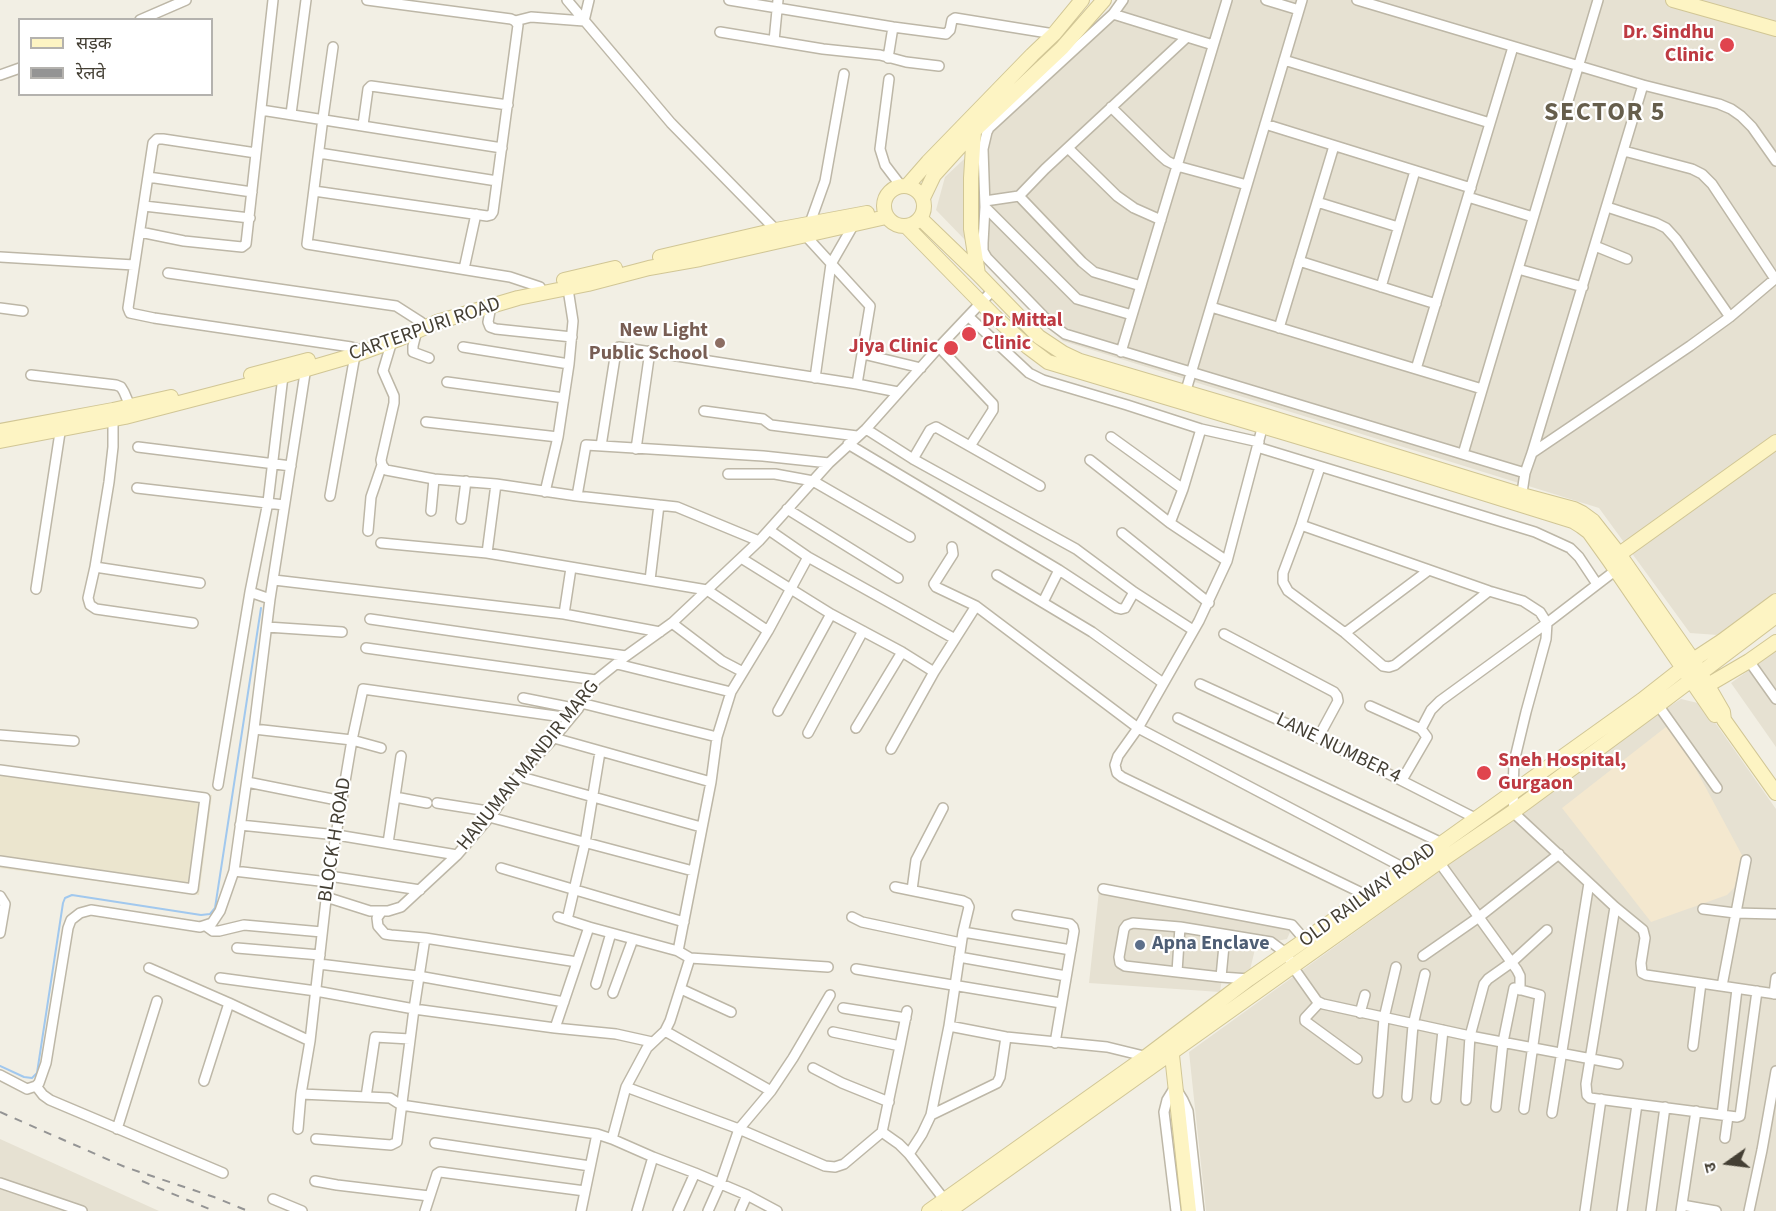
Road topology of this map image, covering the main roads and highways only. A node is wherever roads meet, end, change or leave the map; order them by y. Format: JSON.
{"nodes":[{"id":1,"x":1082,"y":0,"type":"edge"},
{"id":2,"x":1104,"y":0,"type":"edge"},
{"id":3,"x":1673,"y":0,"type":"edge"},
{"id":4,"x":1776,"y":29,"type":"edge"},
{"id":5,"x":974,"y":131,"type":"junction"},
{"id":6,"x":904,"y":186,"type":"junction"},
{"id":7,"x":923,"y":198,"type":"junction"},
{"id":8,"x":885,"y":213,"type":"junction"},
{"id":9,"x":920,"y":219,"type":"junction"},
{"id":10,"x":907,"y":227,"type":"junction"},
{"id":11,"x":808,"y":229,"type":"junction"},
{"id":12,"x":978,"y":274,"type":"junction"},
{"id":13,"x":419,"y":326,"type":"junction"},
{"id":14,"x":357,"y":351,"type":"junction"},
{"id":15,"x":306,"y":365,"type":"junction"},
{"id":16,"x":1184,"y":397,"type":"junction"},
{"id":17,"x":113,"y":414,"type":"junction"},
{"id":18,"x":60,"y":424,"type":"junction"},
{"id":19,"x":0,"y":431,"type":"edge"},
{"id":20,"x":0,"y":441,"type":"edge"},
{"id":21,"x":1776,"y":442,"type":"edge"},
{"id":22,"x":1615,"y":561,"type":"junction"},
{"id":23,"x":1776,"y":601,"type":"edge"},
{"id":24,"x":1776,"y":616,"type":"edge"},
{"id":25,"x":1776,"y":642,"type":"edge"},
{"id":26,"x":1729,"y":650,"type":"junction"},
{"id":27,"x":1688,"y":663,"type":"junction"},
{"id":28,"x":1745,"y":664,"type":"junction"},
{"id":29,"x":1696,"y":676,"type":"junction"},
{"id":30,"x":1708,"y":685,"type":"junction"},
{"id":31,"x":1724,"y":720,"type":"junction"},
{"id":32,"x":1776,"y":793,"type":"edge"},
{"id":33,"x":1169,"y":1038,"type":"junction"},
{"id":34,"x":1172,"y":1052,"type":"junction"},
{"id":35,"x":1152,"y":1060,"type":"junction"},
{"id":36,"x":949,"y":1207,"type":"edge"},
{"id":37,"x":930,"y":1211,"type":"edge"},
{"id":38,"x":1189,"y":1211,"type":"edge"}],
"edges":[{"from":1,"to":6,"type":"main road"},
{"from":2,"to":5,"type":"main road"},
{"from":3,"to":4,"type":"main road"},
{"from":5,"to":7,"type":"main road"},
{"from":5,"to":12,"type":"main road"},
{"from":6,"to":7,"type":"main road"},
{"from":6,"to":8,"type":"main road"},
{"from":7,"to":9,"type":"main road"},
{"from":8,"to":10,"type":"main road"},
{"from":8,"to":11,"type":"main road","name":"CARTERPURI ROAD"},
{"from":8,"to":11,"type":"main road","name":"CARTERPURI ROAD"},
{"from":9,"to":10,"type":"main road"},
{"from":9,"to":12,"type":"main road"},
{"from":10,"to":16,"type":"main road"},
{"from":11,"to":13,"type":"main road","name":"CARTERPURI ROAD"},
{"from":11,"to":13,"type":"main road","name":"CARTERPURI ROAD"},
{"from":12,"to":16,"type":"main road"},
{"from":13,"to":14,"type":"main road","name":"CARTERPURI ROAD"},
{"from":13,"to":14,"type":"main road","name":"CARTERPURI ROAD"},
{"from":14,"to":15,"type":"main road","name":"CARTERPURI ROAD"},
{"from":15,"to":17,"type":"main road","name":"CARTERPURI ROAD"},
{"from":15,"to":17,"type":"main road","name":"CARTERPURI ROAD"},
{"from":16,"to":22,"type":"main road"},
{"from":17,"to":18,"type":"main road","name":"CARTERPURI ROAD"},
{"from":18,"to":19,"type":"main road","name":"CARTERPURI ROAD"},
{"from":18,"to":20,"type":"main road","name":"CARTERPURI ROAD"},
{"from":21,"to":22,"type":"main road"},
{"from":22,"to":27,"type":"main road"},
{"from":23,"to":27,"type":"main road","name":"OLD RAILWAY ROAD"},
{"from":24,"to":26,"type":"main road","name":"OLD RAILWAY ROAD"},
{"from":25,"to":28,"type":"main road"},
{"from":26,"to":28,"type":"main road"},
{"from":26,"to":29,"type":"main road","name":"OLD RAILWAY ROAD"},
{"from":27,"to":29,"type":"main road"},
{"from":27,"to":33,"type":"main road","name":"OLD RAILWAY ROAD"},
{"from":28,"to":30,"type":"main road"},
{"from":29,"to":30,"type":"main road"},
{"from":29,"to":31,"type":"main road"},
{"from":29,"to":34,"type":"main road","name":"OLD RAILWAY ROAD"},
{"from":30,"to":31,"type":"main road"},
{"from":31,"to":32,"type":"main road"},
{"from":33,"to":34,"type":"main road"},
{"from":33,"to":35,"type":"main road","name":"OLD RAILWAY ROAD"},
{"from":34,"to":35,"type":"main road","name":"OLD RAILWAY ROAD"},
{"from":34,"to":38,"type":"main road"},
{"from":35,"to":36,"type":"main road","name":"OLD RAILWAY ROAD"},
{"from":36,"to":37,"type":"main road","name":"OLD RAILWAY ROAD"}]}
